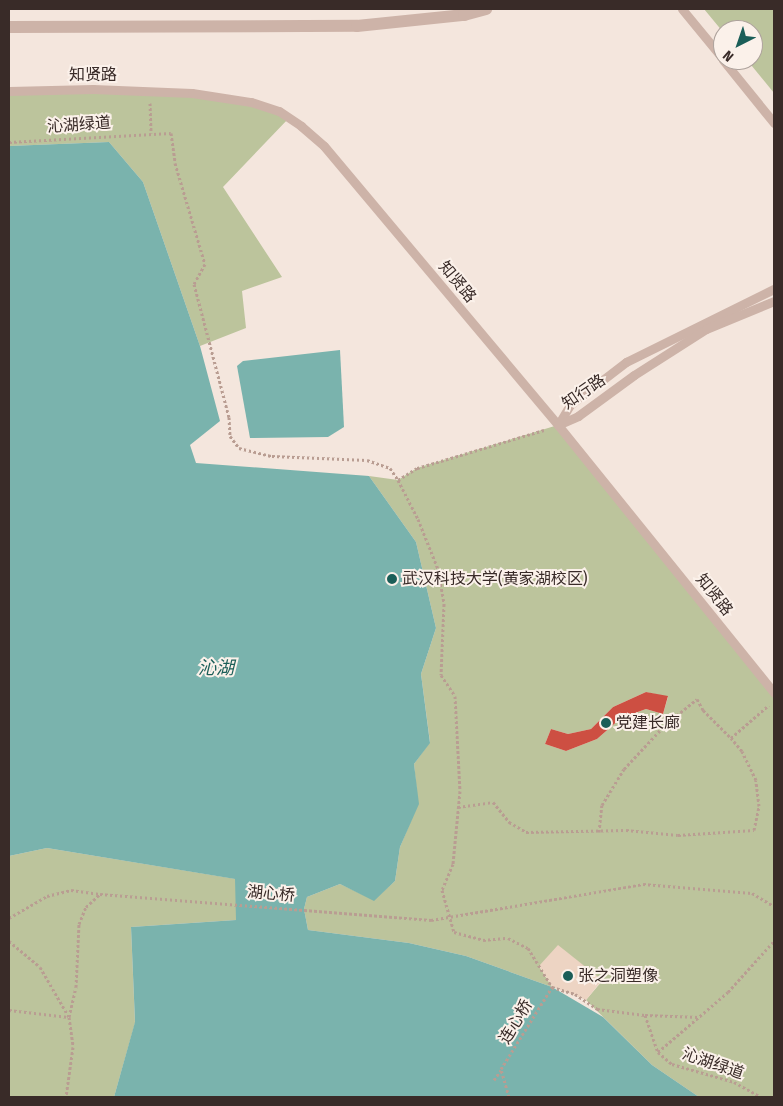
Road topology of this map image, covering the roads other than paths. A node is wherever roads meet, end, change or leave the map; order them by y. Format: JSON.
{"nodes":[{"id":1,"x":486,"y":9,"type":"edge"},
{"id":2,"x":682,"y":9,"type":"edge"},
{"id":3,"x":9,"y":27,"type":"edge"},
{"id":4,"x":713,"y":48,"type":"edge"},
{"id":5,"x":731,"y":70,"type":"edge"},
{"id":6,"x":9,"y":91,"type":"edge"},
{"id":7,"x":774,"y":123,"type":"edge"},
{"id":8,"x":774,"y":288,"type":"edge"},
{"id":9,"x":774,"y":301,"type":"edge"},
{"id":10,"x":558,"y":426,"type":"junction"},
{"id":11,"x":774,"y":693,"type":"edge"}],
"edges":[{"from":1,"to":3,"type":"street"},
{"from":2,"to":4,"type":"lane"},
{"from":5,"to":7,"type":"lane"},
{"from":6,"to":10,"type":"lane","name":"知贤路"},
{"from":8,"to":10,"type":"lane","name":"知行路"},
{"from":9,"to":10,"type":"lane","name":"知行路"},
{"from":10,"to":11,"type":"lane","name":"知贤路"}]}
